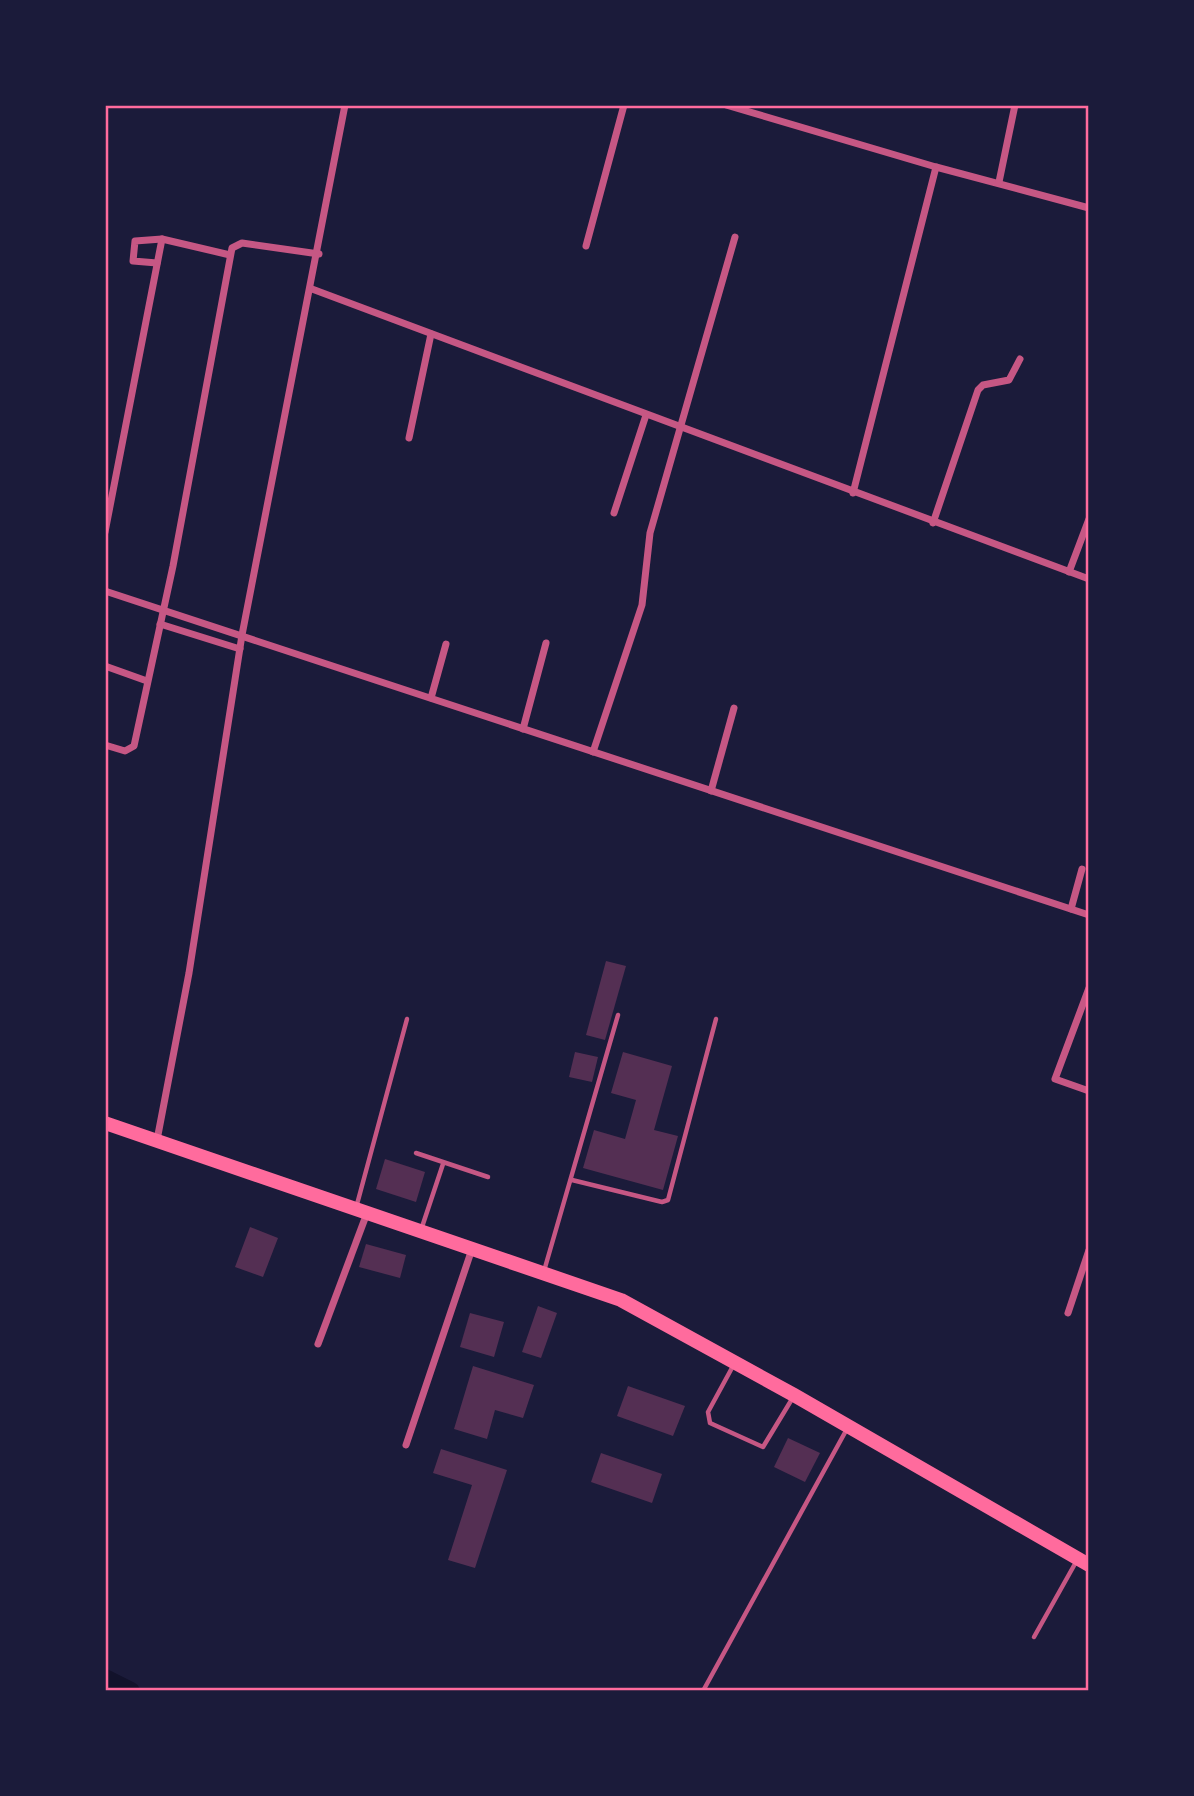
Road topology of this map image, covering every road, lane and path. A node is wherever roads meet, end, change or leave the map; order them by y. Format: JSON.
{"nodes":[{"id":1,"x":345,"y":105,"type":"edge"},
{"id":2,"x":624,"y":105,"type":"edge"},
{"id":3,"x":726,"y":105,"type":"edge"},
{"id":4,"x":1015,"y":105,"type":"edge"},
{"id":5,"x":936,"y":167,"type":"junction"},
{"id":6,"x":999,"y":183,"type":"junction"},
{"id":7,"x":1089,"y":208,"type":"edge"},
{"id":8,"x":735,"y":237,"type":"dead end"},
{"id":9,"x":162,"y":239,"type":"junction"},
{"id":10,"x":586,"y":246,"type":"dead end"},
{"id":11,"x":318,"y":254,"type":"junction"},
{"id":12,"x":230,"y":255,"type":"junction"},
{"id":13,"x":157,"y":263,"type":"junction"},
{"id":14,"x":312,"y":289,"type":"junction"},
{"id":15,"x":432,"y":334,"type":"junction"},
{"id":16,"x":1020,"y":359,"type":"dead end"},
{"id":17,"x":646,"y":415,"type":"junction"},
{"id":18,"x":681,"y":428,"type":"junction"},
{"id":19,"x":409,"y":438,"type":"dead end"},
{"id":20,"x":853,"y":493,"type":"junction"},
{"id":21,"x":614,"y":513,"type":"dead end"},
{"id":22,"x":1089,"y":519,"type":"edge"},
{"id":23,"x":933,"y":523,"type":"junction"},
{"id":24,"x":105,"y":533,"type":"edge"},
{"id":25,"x":1069,"y":572,"type":"junction"},
{"id":26,"x":1089,"y":579,"type":"edge"},
{"id":27,"x":105,"y":591,"type":"edge"},
{"id":28,"x":163,"y":610,"type":"junction"},
{"id":29,"x":160,"y":625,"type":"junction"},
{"id":30,"x":242,"y":635,"type":"junction"},
{"id":31,"x":545,"y":643,"type":"dead end"},
{"id":32,"x":446,"y":644,"type":"dead end"},
{"id":33,"x":240,"y":649,"type":"junction"},
{"id":34,"x":105,"y":666,"type":"edge"},
{"id":35,"x":147,"y":681,"type":"junction"},
{"id":36,"x":432,"y":698,"type":"junction"},
{"id":37,"x":734,"y":708,"type":"dead end"},
{"id":38,"x":523,"y":729,"type":"junction"},
{"id":39,"x":105,"y":745,"type":"edge"},
{"id":40,"x":593,"y":752,"type":"junction"},
{"id":41,"x":711,"y":790,"type":"junction"},
{"id":42,"x":1082,"y":869,"type":"dead end"},
{"id":43,"x":1070,"y":909,"type":"junction"},
{"id":44,"x":1089,"y":915,"type":"edge"},
{"id":45,"x":1089,"y":988,"type":"edge"},
{"id":46,"x":618,"y":1015,"type":"dead end"},
{"id":47,"x":407,"y":1019,"type":"dead end"},
{"id":48,"x":716,"y":1019,"type":"dead end"},
{"id":49,"x":1089,"y":1090,"type":"edge"},
{"id":50,"x":105,"y":1123,"type":"edge"},
{"id":51,"x":157,"y":1141,"type":"junction"},
{"id":52,"x":416,"y":1153,"type":"dead end"},
{"id":53,"x":443,"y":1164,"type":"junction"},
{"id":54,"x":488,"y":1177,"type":"dead end"},
{"id":55,"x":572,"y":1180,"type":"junction"},
{"id":56,"x":361,"y":1210,"type":"junction"},
{"id":57,"x":421,"y":1231,"type":"junction"},
{"id":58,"x":472,"y":1249,"type":"junction"},
{"id":59,"x":1089,"y":1250,"type":"edge"},
{"id":60,"x":544,"y":1272,"type":"junction"},
{"id":61,"x":1068,"y":1313,"type":"dead end"},
{"id":62,"x":318,"y":1344,"type":"dead end"},
{"id":63,"x":735,"y":1362,"type":"junction"},
{"id":64,"x":794,"y":1395,"type":"junction"},
{"id":65,"x":848,"y":1427,"type":"junction"},
{"id":66,"x":406,"y":1446,"type":"dead end"},
{"id":67,"x":1084,"y":1562,"type":"edge"},
{"id":68,"x":1034,"y":1637,"type":"dead end"},
{"id":69,"x":703,"y":1691,"type":"edge"}],
"edges":[{"from":1,"to":11,"type":"street"},
{"from":2,"to":10,"type":"street"},
{"from":3,"to":5,"type":"street"},
{"from":4,"to":6,"type":"street"},
{"from":5,"to":6,"type":"street"},
{"from":5,"to":20,"type":"street"},
{"from":6,"to":7,"type":"street"},
{"from":8,"to":18,"type":"street"},
{"from":9,"to":12,"type":"street"},
{"from":9,"to":13,"type":"street"},
{"from":9,"to":13,"type":"street"},
{"from":11,"to":12,"type":"street"},
{"from":11,"to":14,"type":"street"},
{"from":12,"to":28,"type":"street"},
{"from":13,"to":24,"type":"street"},
{"from":14,"to":15,"type":"street"},
{"from":14,"to":30,"type":"street"},
{"from":15,"to":17,"type":"street"},
{"from":15,"to":19,"type":"street"},
{"from":16,"to":23,"type":"street"},
{"from":17,"to":18,"type":"street"},
{"from":17,"to":21,"type":"street"},
{"from":18,"to":20,"type":"street"},
{"from":18,"to":40,"type":"street"},
{"from":20,"to":23,"type":"street"},
{"from":22,"to":25,"type":"street"},
{"from":23,"to":25,"type":"street"},
{"from":25,"to":26,"type":"street"},
{"from":27,"to":28,"type":"street"},
{"from":28,"to":29,"type":"street"},
{"from":28,"to":30,"type":"street"},
{"from":29,"to":33,"type":"street"},
{"from":29,"to":35,"type":"street"},
{"from":30,"to":33,"type":"street"},
{"from":30,"to":36,"type":"street"},
{"from":31,"to":38,"type":"street"},
{"from":32,"to":36,"type":"street"},
{"from":33,"to":51,"type":"street"},
{"from":34,"to":35,"type":"street"},
{"from":35,"to":39,"type":"street"},
{"from":36,"to":38,"type":"street"},
{"from":37,"to":41,"type":"street"},
{"from":38,"to":40,"type":"street"},
{"from":40,"to":41,"type":"street"},
{"from":41,"to":43,"type":"street"},
{"from":42,"to":43,"type":"street"},
{"from":43,"to":44,"type":"street"},
{"from":45,"to":49,"type":"street"},
{"from":46,"to":55,"type":"lane"},
{"from":47,"to":56,"type":"lane"},
{"from":48,"to":55,"type":"lane"},
{"from":50,"to":51,"type":"main road"},
{"from":51,"to":56,"type":"main road"},
{"from":52,"to":53,"type":"lane"},
{"from":53,"to":54,"type":"lane"},
{"from":53,"to":57,"type":"lane"},
{"from":55,"to":60,"type":"lane"},
{"from":56,"to":57,"type":"main road"},
{"from":56,"to":62,"type":"street"},
{"from":57,"to":58,"type":"main road"},
{"from":58,"to":60,"type":"main road"},
{"from":58,"to":66,"type":"street"},
{"from":59,"to":61,"type":"street"},
{"from":60,"to":63,"type":"main road"},
{"from":63,"to":64,"type":"main road"},
{"from":63,"to":64,"type":"lane"},
{"from":64,"to":65,"type":"main road"},
{"from":65,"to":67,"type":"main road"},
{"from":65,"to":69,"type":"lane"},
{"from":67,"to":68,"type":"lane"}]}
